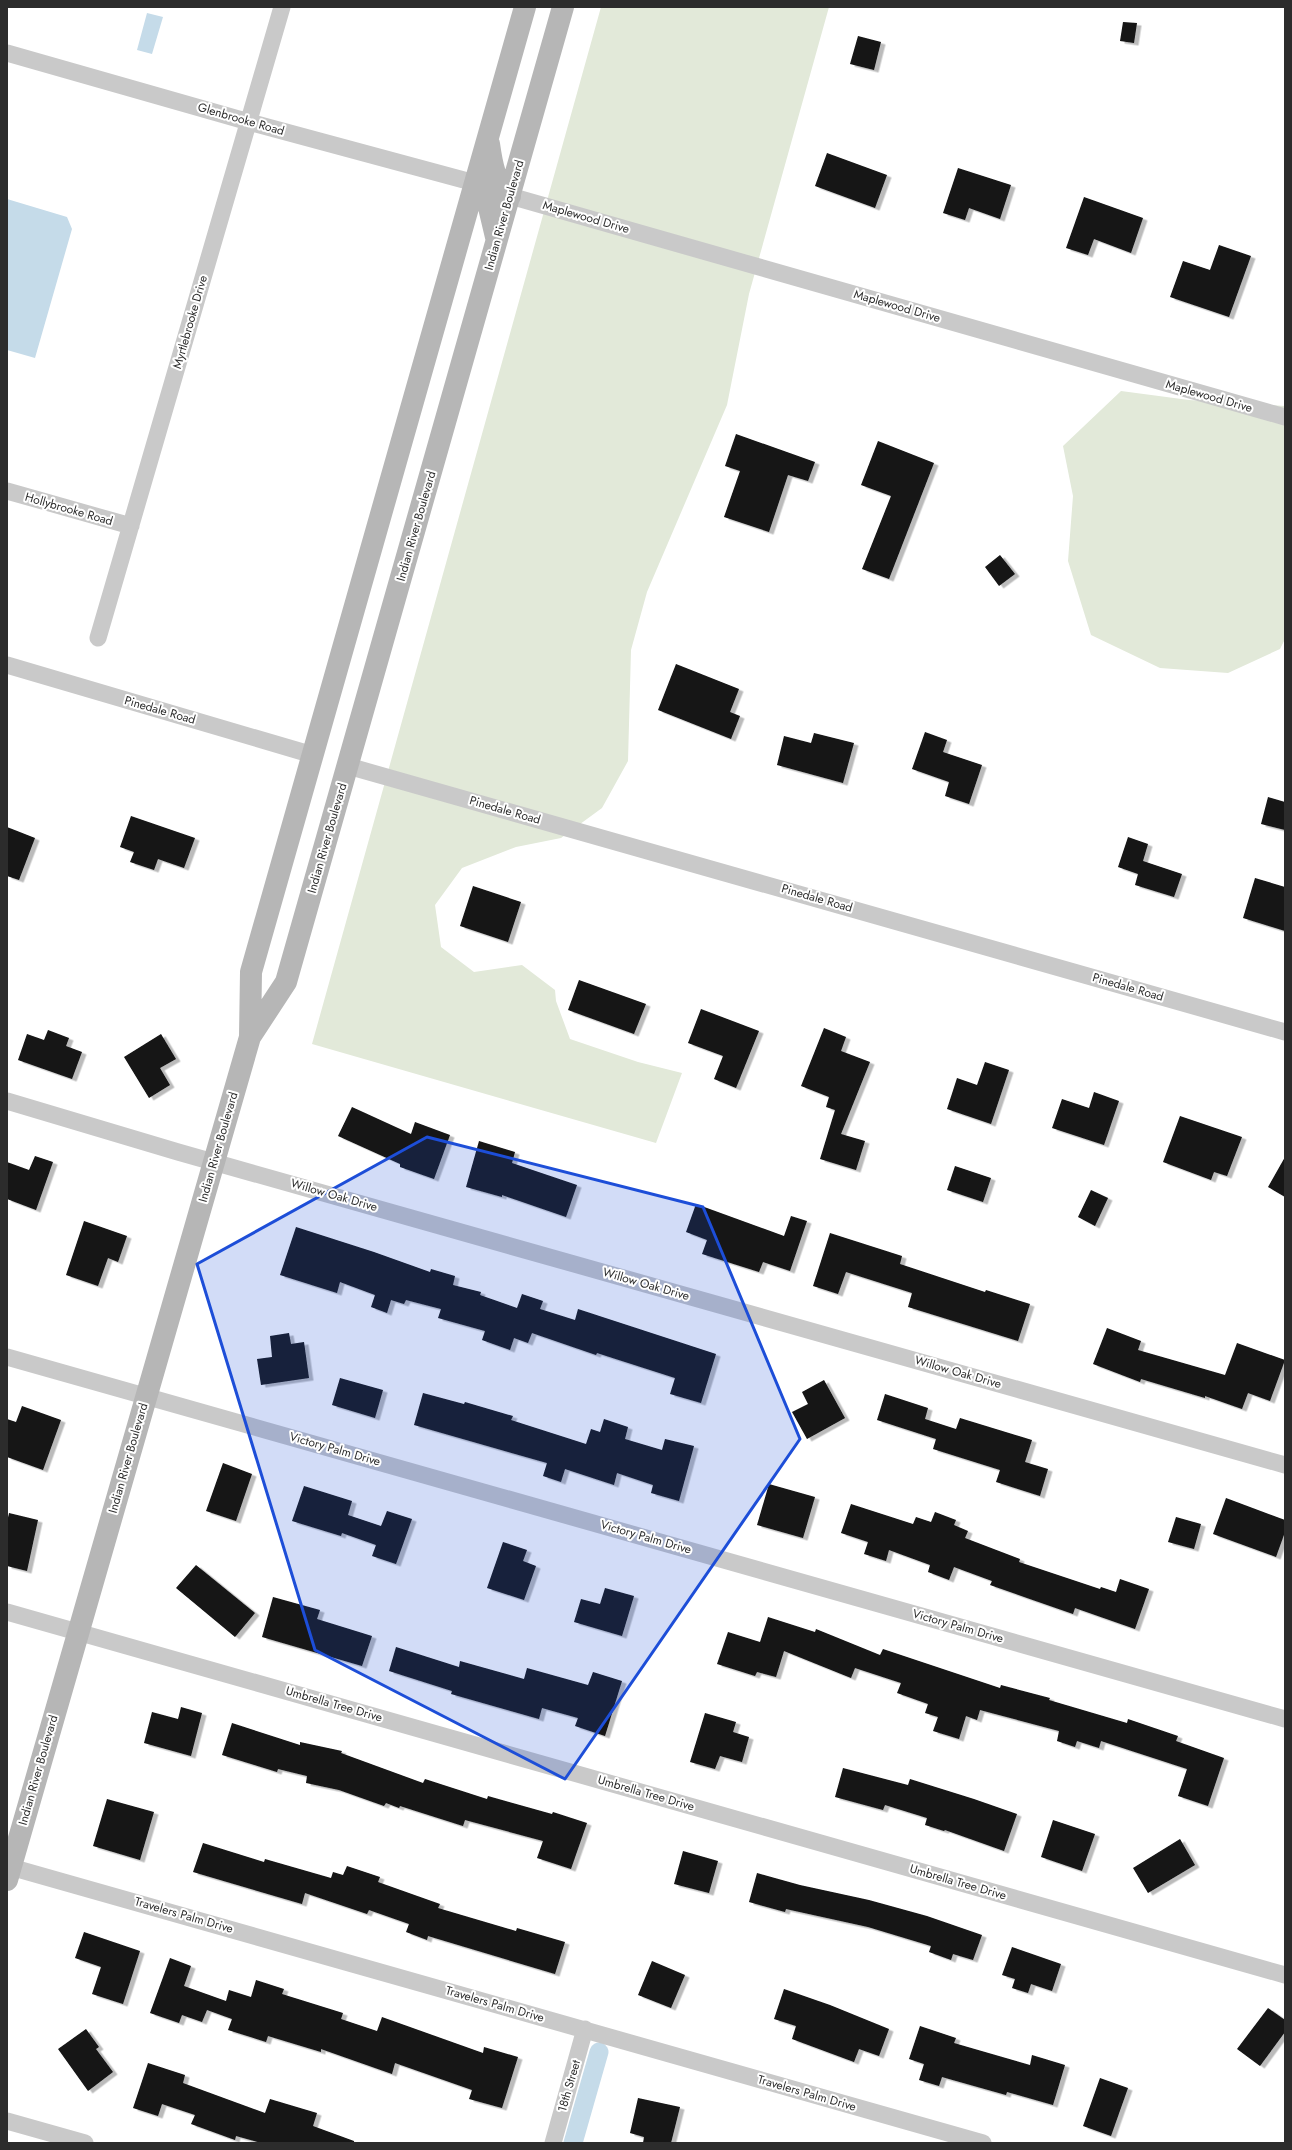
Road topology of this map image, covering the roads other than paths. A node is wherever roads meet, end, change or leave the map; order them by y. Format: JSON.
{"nodes":[{"id":1,"x":282,"y":7,"type":"edge"},
{"id":2,"x":525,"y":7,"type":"edge"},
{"id":3,"x":563,"y":7,"type":"edge"},
{"id":4,"x":7,"y":53,"type":"edge"},
{"id":5,"x":249,"y":122,"type":"junction"},
{"id":6,"x":488,"y":139,"type":"junction"},
{"id":7,"x":475,"y":183,"type":"junction"},
{"id":8,"x":510,"y":196,"type":"junction"},
{"id":9,"x":496,"y":242,"type":"junction"},
{"id":10,"x":1285,"y":418,"type":"edge"},
{"id":11,"x":7,"y":491,"type":"edge"},
{"id":12,"x":131,"y":526,"type":"junction"},
{"id":13,"x":98,"y":638,"type":"dead end"},
{"id":14,"x":7,"y":665,"type":"edge"},
{"id":15,"x":313,"y":755,"type":"junction"},
{"id":16,"x":348,"y":766,"type":"junction"},
{"id":17,"x":1285,"y":1032,"type":"edge"},
{"id":18,"x":250,"y":1037,"type":"junction"},
{"id":19,"x":7,"y":1101,"type":"edge"},
{"id":20,"x":214,"y":1162,"type":"junction"},
{"id":21,"x":7,"y":1357,"type":"edge"},
{"id":22,"x":146,"y":1396,"type":"junction"},
{"id":23,"x":1285,"y":1465,"type":"edge"},
{"id":24,"x":7,"y":1612,"type":"edge"},
{"id":25,"x":78,"y":1632,"type":"junction"},
{"id":26,"x":1285,"y":1719,"type":"edge"},
{"id":27,"x":8,"y":1871,"type":"edge"},
{"id":28,"x":1285,"y":1975,"type":"edge"},
{"id":29,"x":584,"y":2029,"type":"junction"},
{"id":30,"x":7,"y":2121,"type":"edge"},
{"id":31,"x":85,"y":2143,"type":"edge"},
{"id":32,"x":553,"y":2143,"type":"edge"},
{"id":33,"x":983,"y":2143,"type":"edge"}],
"edges":[{"from":1,"to":5,"type":"street","name":"Myrtlebrooke Drive"},
{"from":2,"to":6,"type":"main road","name":"Indian River Boulevard"},
{"from":3,"to":8,"type":"main road","name":"Indian River Boulevard"},
{"from":4,"to":5,"type":"street","name":"Glenbrooke Road"},
{"from":5,"to":7,"type":"street","name":"Glenbrooke Road"},
{"from":5,"to":12,"type":"street","name":"Myrtlebrooke Drive"},
{"from":6,"to":7,"type":"main road","name":"Indian River Boulevard"},
{"from":6,"to":8,"type":"main road"},
{"from":7,"to":9,"type":"main road"},
{"from":7,"to":15,"type":"main road","name":"Indian River Boulevard"},
{"from":8,"to":9,"type":"main road","name":"Indian River Boulevard"},
{"from":8,"to":10,"type":"street","name":"Maplewood Drive"},
{"from":9,"to":16,"type":"main road","name":"Indian River Boulevard"},
{"from":11,"to":12,"type":"street","name":"Hollybrooke Road"},
{"from":12,"to":13,"type":"street","name":"Myrtlebrooke Drive"},
{"from":14,"to":15,"type":"street","name":"Pinedale Road"},
{"from":15,"to":18,"type":"main road","name":"Indian River Boulevard"},
{"from":16,"to":17,"type":"street","name":"Pinedale Road"},
{"from":16,"to":18,"type":"main road","name":"Indian River Boulevard"},
{"from":18,"to":20,"type":"main road","name":"Indian River Boulevard"},
{"from":19,"to":20,"type":"street","name":"Willow Oak Drive"},
{"from":20,"to":22,"type":"main road","name":"Indian River Boulevard"},
{"from":20,"to":23,"type":"street","name":"Willow Oak Drive"},
{"from":21,"to":22,"type":"street","name":"Victory Palm Drive"},
{"from":22,"to":25,"type":"main road","name":"Indian River Boulevard"},
{"from":22,"to":26,"type":"street","name":"Victory Palm Drive"},
{"from":24,"to":25,"type":"street","name":"Umbrella Tree Drive"},
{"from":25,"to":27,"type":"main road","name":"Indian River Boulevard"},
{"from":25,"to":28,"type":"street","name":"Umbrella Tree Drive"},
{"from":27,"to":29,"type":"street","name":"Travelers Palm Drive"},
{"from":29,"to":32,"type":"street","name":"18th Street"},
{"from":29,"to":33,"type":"street","name":"Travelers Palm Drive"},
{"from":30,"to":31,"type":"street"}]}
